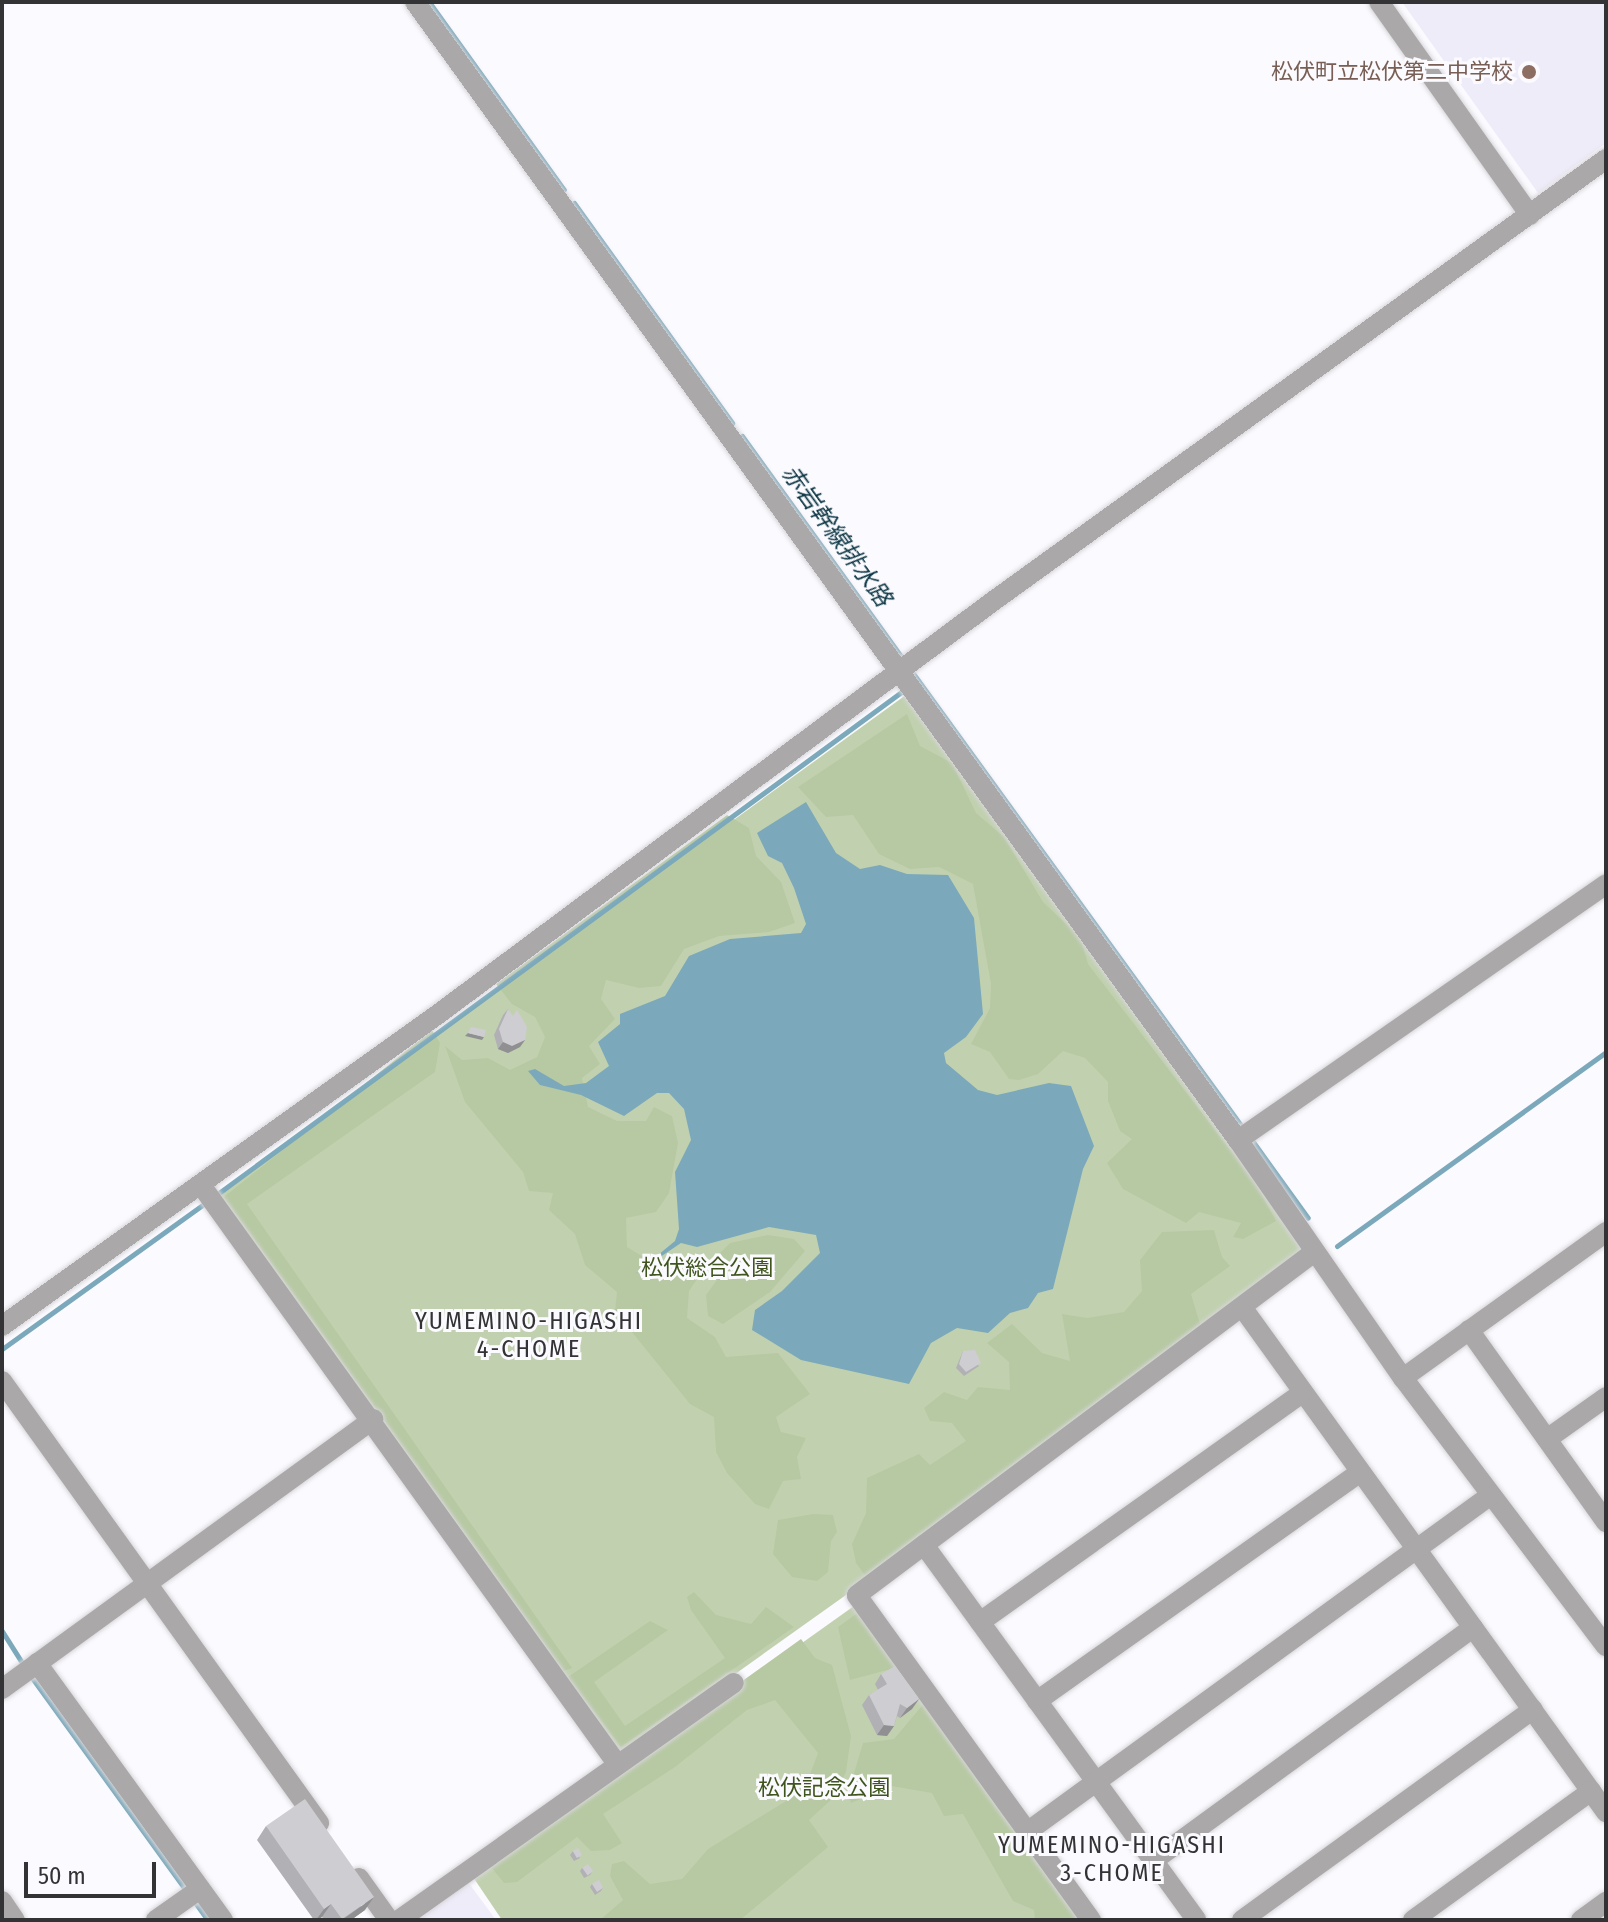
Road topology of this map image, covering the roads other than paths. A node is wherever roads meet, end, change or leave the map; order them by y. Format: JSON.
{"nodes":[{"id":1,"x":415,"y":2,"type":"edge"},
{"id":2,"x":1379,"y":2,"type":"edge"},
{"id":3,"x":1606,"y":159,"type":"edge"},
{"id":4,"x":1530,"y":215,"type":"junction"},
{"id":5,"x":898,"y":675,"type":"junction"},
{"id":6,"x":1606,"y":884,"type":"edge"},
{"id":7,"x":1244,"y":1136,"type":"junction"},
{"id":8,"x":201,"y":1185,"type":"junction"},
{"id":9,"x":1606,"y":1232,"type":"edge"},
{"id":10,"x":1313,"y":1253,"type":"junction"},
{"id":11,"x":1242,"y":1307,"type":"junction"},
{"id":12,"x":2,"y":1326,"type":"edge"},
{"id":13,"x":1469,"y":1330,"type":"junction"},
{"id":14,"x":1403,"y":1378,"type":"junction"},
{"id":15,"x":2,"y":1381,"type":"edge"},
{"id":16,"x":1302,"y":1393,"type":"junction"},
{"id":17,"x":1606,"y":1397,"type":"edge"},
{"id":18,"x":373,"y":1419,"type":"junction"},
{"id":19,"x":1547,"y":1439,"type":"junction"},
{"id":20,"x":1360,"y":1472,"type":"junction"},
{"id":21,"x":1491,"y":1495,"type":"junction"},
{"id":22,"x":1606,"y":1522,"type":"edge"},
{"id":23,"x":924,"y":1545,"type":"junction"},
{"id":24,"x":1416,"y":1549,"type":"junction"},
{"id":25,"x":147,"y":1582,"type":"junction"},
{"id":26,"x":980,"y":1622,"type":"junction"},
{"id":27,"x":1473,"y":1628,"type":"junction"},
{"id":28,"x":1606,"y":1646,"type":"edge"},
{"id":29,"x":37,"y":1663,"type":"junction"},
{"id":30,"x":734,"y":1683,"type":"dead end"},
{"id":31,"x":2,"y":1689,"type":"edge"},
{"id":32,"x":1037,"y":1701,"type":"junction"},
{"id":33,"x":1533,"y":1709,"type":"junction"},
{"id":34,"x":618,"y":1765,"type":"junction"},
{"id":35,"x":1095,"y":1781,"type":"junction"},
{"id":36,"x":1591,"y":1791,"type":"junction"},
{"id":37,"x":1606,"y":1812,"type":"edge"},
{"id":38,"x":1027,"y":1832,"type":"junction"},
{"id":39,"x":1153,"y":1861,"type":"junction"},
{"id":40,"x":200,"y":1889,"type":"junction"},
{"id":41,"x":2,"y":1901,"type":"edge"},
{"id":42,"x":1606,"y":1902,"type":"edge"},
{"id":43,"x":15,"y":1920,"type":"edge"},
{"id":44,"x":156,"y":1920,"type":"edge"},
{"id":45,"x":223,"y":1920,"type":"edge"},
{"id":46,"x":389,"y":1920,"type":"edge"},
{"id":47,"x":399,"y":1920,"type":"edge"},
{"id":48,"x":1091,"y":1920,"type":"edge"},
{"id":49,"x":1196,"y":1920,"type":"edge"},
{"id":50,"x":1242,"y":1920,"type":"edge"},
{"id":51,"x":1413,"y":1920,"type":"edge"},
{"id":52,"x":1581,"y":1920,"type":"edge"}],
"edges":[{"from":1,"to":5,"type":"street"},
{"from":2,"to":4,"type":"street"},
{"from":3,"to":4,"type":"street"},
{"from":4,"to":5,"type":"street"},
{"from":5,"to":7,"type":"street"},
{"from":5,"to":8,"type":"street"},
{"from":6,"to":7,"type":"street"},
{"from":7,"to":10,"type":"street"},
{"from":8,"to":12,"type":"street"},
{"from":8,"to":18,"type":"street"},
{"from":9,"to":13,"type":"street"},
{"from":10,"to":11,"type":"street"},
{"from":10,"to":14,"type":"street"},
{"from":11,"to":16,"type":"street"},
{"from":11,"to":23,"type":"street"},
{"from":13,"to":14,"type":"street"},
{"from":13,"to":19,"type":"street"},
{"from":14,"to":21,"type":"street"},
{"from":15,"to":25,"type":"street"},
{"from":16,"to":20,"type":"street"},
{"from":16,"to":26,"type":"street"},
{"from":17,"to":19,"type":"street"},
{"from":18,"to":25,"type":"street"},
{"from":18,"to":34,"type":"street"},
{"from":19,"to":22,"type":"street"},
{"from":20,"to":24,"type":"street"},
{"from":20,"to":32,"type":"street"},
{"from":21,"to":24,"type":"street"},
{"from":21,"to":28,"type":"street"},
{"from":23,"to":26,"type":"street"},
{"from":23,"to":38,"type":"street"},
{"from":24,"to":27,"type":"street"},
{"from":24,"to":35,"type":"street"},
{"from":25,"to":29,"type":"street"},
{"from":25,"to":46,"type":"street"},
{"from":26,"to":32,"type":"street"},
{"from":27,"to":33,"type":"street"},
{"from":27,"to":39,"type":"street"},
{"from":29,"to":31,"type":"street"},
{"from":29,"to":40,"type":"street"},
{"from":30,"to":34,"type":"street"},
{"from":32,"to":35,"type":"street"},
{"from":33,"to":36,"type":"street"},
{"from":33,"to":50,"type":"street"},
{"from":34,"to":47,"type":"street"},
{"from":35,"to":38,"type":"street"},
{"from":35,"to":39,"type":"street"},
{"from":36,"to":37,"type":"street"},
{"from":36,"to":51,"type":"street"},
{"from":38,"to":48,"type":"street"},
{"from":39,"to":49,"type":"street"},
{"from":40,"to":44,"type":"street"},
{"from":40,"to":45,"type":"street"},
{"from":41,"to":43,"type":"street"},
{"from":42,"to":52,"type":"street"}]}
